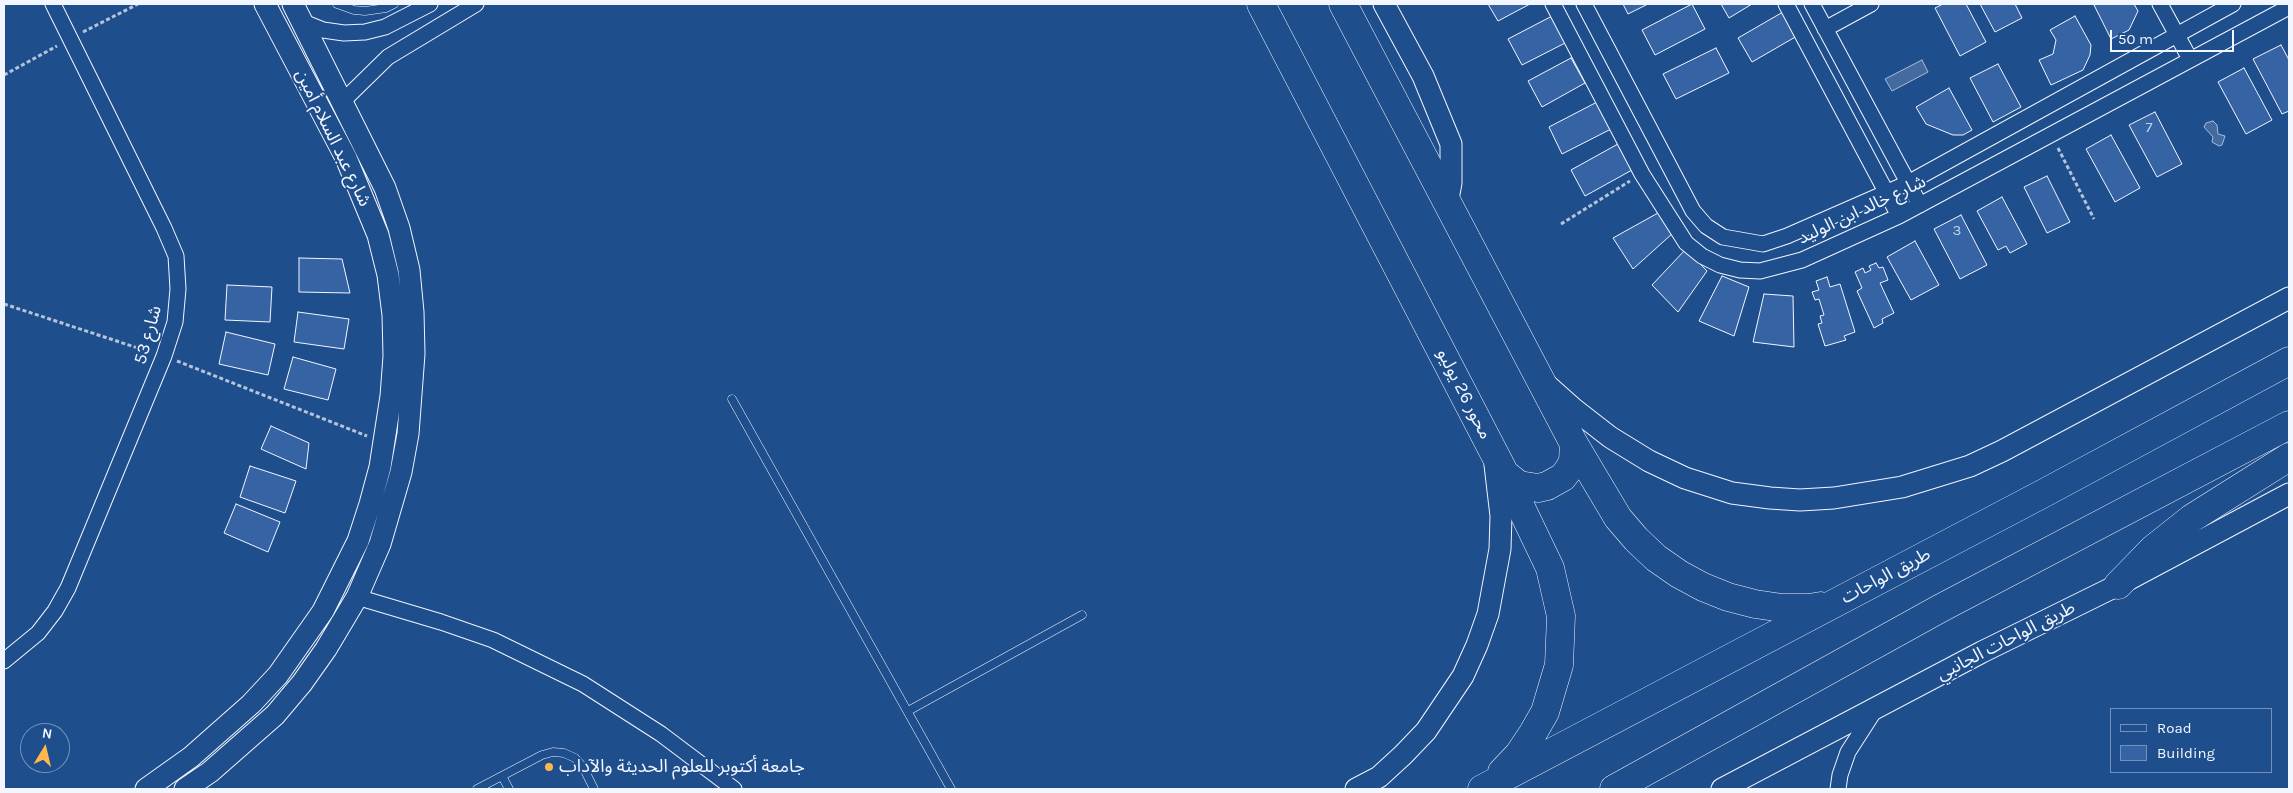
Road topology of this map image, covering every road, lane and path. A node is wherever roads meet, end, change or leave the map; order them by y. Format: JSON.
{"nodes":[{"id":1,"x":53,"y":4,"type":"edge"},
{"id":2,"x":293,"y":4,"type":"edge"},
{"id":3,"x":337,"y":4,"type":"edge"},
{"id":4,"x":394,"y":4,"type":"edge"},
{"id":5,"x":430,"y":4,"type":"edge"},
{"id":6,"x":474,"y":4,"type":"edge"},
{"id":7,"x":1261,"y":4,"type":"edge"},
{"id":8,"x":1343,"y":4,"type":"edge"},
{"id":9,"x":1384,"y":4,"type":"edge"},
{"id":10,"x":1553,"y":4,"type":"edge"},
{"id":11,"x":1584,"y":4,"type":"edge"},
{"id":12,"x":1786,"y":4,"type":"edge"},
{"id":13,"x":1812,"y":4,"type":"edge"},
{"id":14,"x":1871,"y":4,"type":"edge"},
{"id":15,"x":2160,"y":4,"type":"edge"},
{"id":16,"x":2233,"y":4,"type":"edge"},
{"id":17,"x":268,"y":5,"type":"edge"},
{"id":18,"x":2289,"y":7,"type":"edge"},
{"id":19,"x":303,"y":22,"type":"junction"},
{"id":20,"x":1825,"y":29,"type":"junction"},
{"id":21,"x":2176,"y":33,"type":"junction"},
{"id":22,"x":2190,"y":59,"type":"junction"},
{"id":23,"x":342,"y":102,"type":"junction"},
{"id":24,"x":321,"y":112,"type":"junction"},
{"id":25,"x":2051,"y":134,"type":"junction"},
{"id":26,"x":1642,"y":174,"type":"junction"},
{"id":27,"x":1908,"y":183,"type":"junction"},
{"id":28,"x":1887,"y":194,"type":"junction"},
{"id":29,"x":1447,"y":204,"type":"junction"},
{"id":30,"x":1920,"y":205,"type":"junction"},
{"id":31,"x":1899,"y":216,"type":"junction"},
{"id":32,"x":2094,"y":218,"type":"dead end"},
{"id":33,"x":1561,"y":224,"type":"dead end"},
{"id":34,"x":2289,"y":298,"type":"edge"},
{"id":35,"x":4,"y":304,"type":"edge"},
{"id":36,"x":164,"y":356,"type":"junction"},
{"id":37,"x":2289,"y":361,"type":"edge"},
{"id":38,"x":1540,"y":378,"type":"junction"},
{"id":39,"x":732,"y":399,"type":"dead end"},
{"id":40,"x":2289,"y":425,"type":"edge"},
{"id":41,"x":383,"y":443,"type":"junction"},
{"id":42,"x":1574,"y":444,"type":"junction"},
{"id":43,"x":1492,"y":450,"type":"junction"},
{"id":44,"x":2289,"y":458,"type":"edge"},
{"id":45,"x":1505,"y":474,"type":"junction"},
{"id":46,"x":2289,"y":494,"type":"edge"},
{"id":47,"x":2118,"y":585,"type":"junction"},
{"id":48,"x":357,"y":597,"type":"junction"},
{"id":49,"x":1832,"y":604,"type":"junction"},
{"id":50,"x":1082,"y":615,"type":"dead end"},
{"id":51,"x":4,"y":661,"type":"edge"},
{"id":52,"x":1877,"y":707,"type":"junction"},
{"id":53,"x":908,"y":711,"type":"junction"},
{"id":54,"x":502,"y":776,"type":"junction"},
{"id":55,"x":146,"y":789,"type":"edge"},
{"id":56,"x":185,"y":789,"type":"edge"},
{"id":57,"x":477,"y":789,"type":"edge"},
{"id":58,"x":509,"y":789,"type":"edge"},
{"id":59,"x":594,"y":789,"type":"edge"},
{"id":60,"x":734,"y":789,"type":"edge"},
{"id":61,"x":951,"y":789,"type":"edge"},
{"id":62,"x":1356,"y":789,"type":"edge"},
{"id":63,"x":1483,"y":789,"type":"edge"},
{"id":64,"x":1614,"y":789,"type":"edge"},
{"id":65,"x":1722,"y":789,"type":"edge"},
{"id":66,"x":1838,"y":789,"type":"edge"}],
"edges":[{"from":1,"to":36,"type":"street","name":"شارع 53"},
{"from":2,"to":19,"type":"street","name":"شارع عبد السلام أمين"},
{"from":3,"to":4,"type":"lane"},
{"from":5,"to":19,"type":"street"},
{"from":6,"to":23,"type":"street"},
{"from":7,"to":43,"type":"highway","name":"محور 26 يوليو"},
{"from":8,"to":29,"type":"highway"},
{"from":9,"to":29,"type":"street"},
{"from":10,"to":26,"type":"street","name":"شارع خالد ابن الوليد"},
{"from":11,"to":28,"type":"street","name":"شارع خالد ابن الوليد"},
{"from":12,"to":28,"type":"street"},
{"from":13,"to":20,"type":"street"},
{"from":14,"to":20,"type":"street"},
{"from":15,"to":21,"type":"street"},
{"from":16,"to":21,"type":"street","name":"شارع خالد ابن الوليد"},
{"from":17,"to":24,"type":"street","name":"شارع عبد السلام أمين"},
{"from":18,"to":22,"type":"street","name":"شارع خالد ابن الوليد"},
{"from":19,"to":23,"type":"street","name":"شارع عبد السلام أمين"},
{"from":20,"to":27,"type":"street"},
{"from":21,"to":22,"type":"street"},
{"from":21,"to":27,"type":"street","name":"شارع خالد ابن الوليد"},
{"from":22,"to":25,"type":"street","name":"شارع خالد ابن الوليد"},
{"from":23,"to":24,"type":"street"},
{"from":23,"to":48,"type":"street","name":"شارع عبد السلام أمين"},
{"from":24,"to":41,"type":"street","name":"شارع عبد السلام أمين"},
{"from":25,"to":30,"type":"street","name":"شارع خالد ابن الوليد"},
{"from":25,"to":32,"type":"path"},
{"from":26,"to":31,"type":"street","name":"شارع خالد ابن الوليد"},
{"from":26,"to":33,"type":"path"},
{"from":27,"to":28,"type":"street","name":"شارع خالد ابن الوليد"},
{"from":27,"to":30,"type":"street"},
{"from":28,"to":31,"type":"street"},
{"from":29,"to":38,"type":"highway"},
{"from":30,"to":31,"type":"street","name":"شارع خالد ابن الوليد"},
{"from":34,"to":38,"type":"street"},
{"from":35,"to":36,"type":"path"},
{"from":36,"to":41,"type":"path"},
{"from":36,"to":51,"type":"street","name":"شارع 53"},
{"from":37,"to":49,"type":"highway","name":"طريق الواحات"},
{"from":38,"to":42,"type":"highway"},
{"from":39,"to":53,"type":"lane"},
{"from":40,"to":64,"type":"highway"},
{"from":41,"to":55,"type":"street","name":"شارع عبد السلام أمين"},
{"from":42,"to":45,"type":"highway"},
{"from":42,"to":49,"type":"highway"},
{"from":43,"to":45,"type":"highway","name":"محور 26 يوليو"},
{"from":43,"to":62,"type":"street"},
{"from":44,"to":47,"type":"highway"},
{"from":45,"to":63,"type":"highway","name":"محور 26 يوليو"},
{"from":46,"to":47,"type":"street","name":"طريق الواحات الجانبي"},
{"from":47,"to":52,"type":"street","name":"طريق الواحات الجانبي"},
{"from":48,"to":56,"type":"street","name":"شارع عبد السلام أمين"},
{"from":48,"to":60,"type":"street"},
{"from":49,"to":63,"type":"highway","name":"طريق الواحات"},
{"from":50,"to":53,"type":"lane"},
{"from":52,"to":65,"type":"street","name":"طريق الواحات الجانبي"},
{"from":52,"to":66,"type":"street"},
{"from":53,"to":61,"type":"lane"},
{"from":54,"to":57,"type":"lane"},
{"from":54,"to":58,"type":"lane"},
{"from":54,"to":59,"type":"lane"}]}
